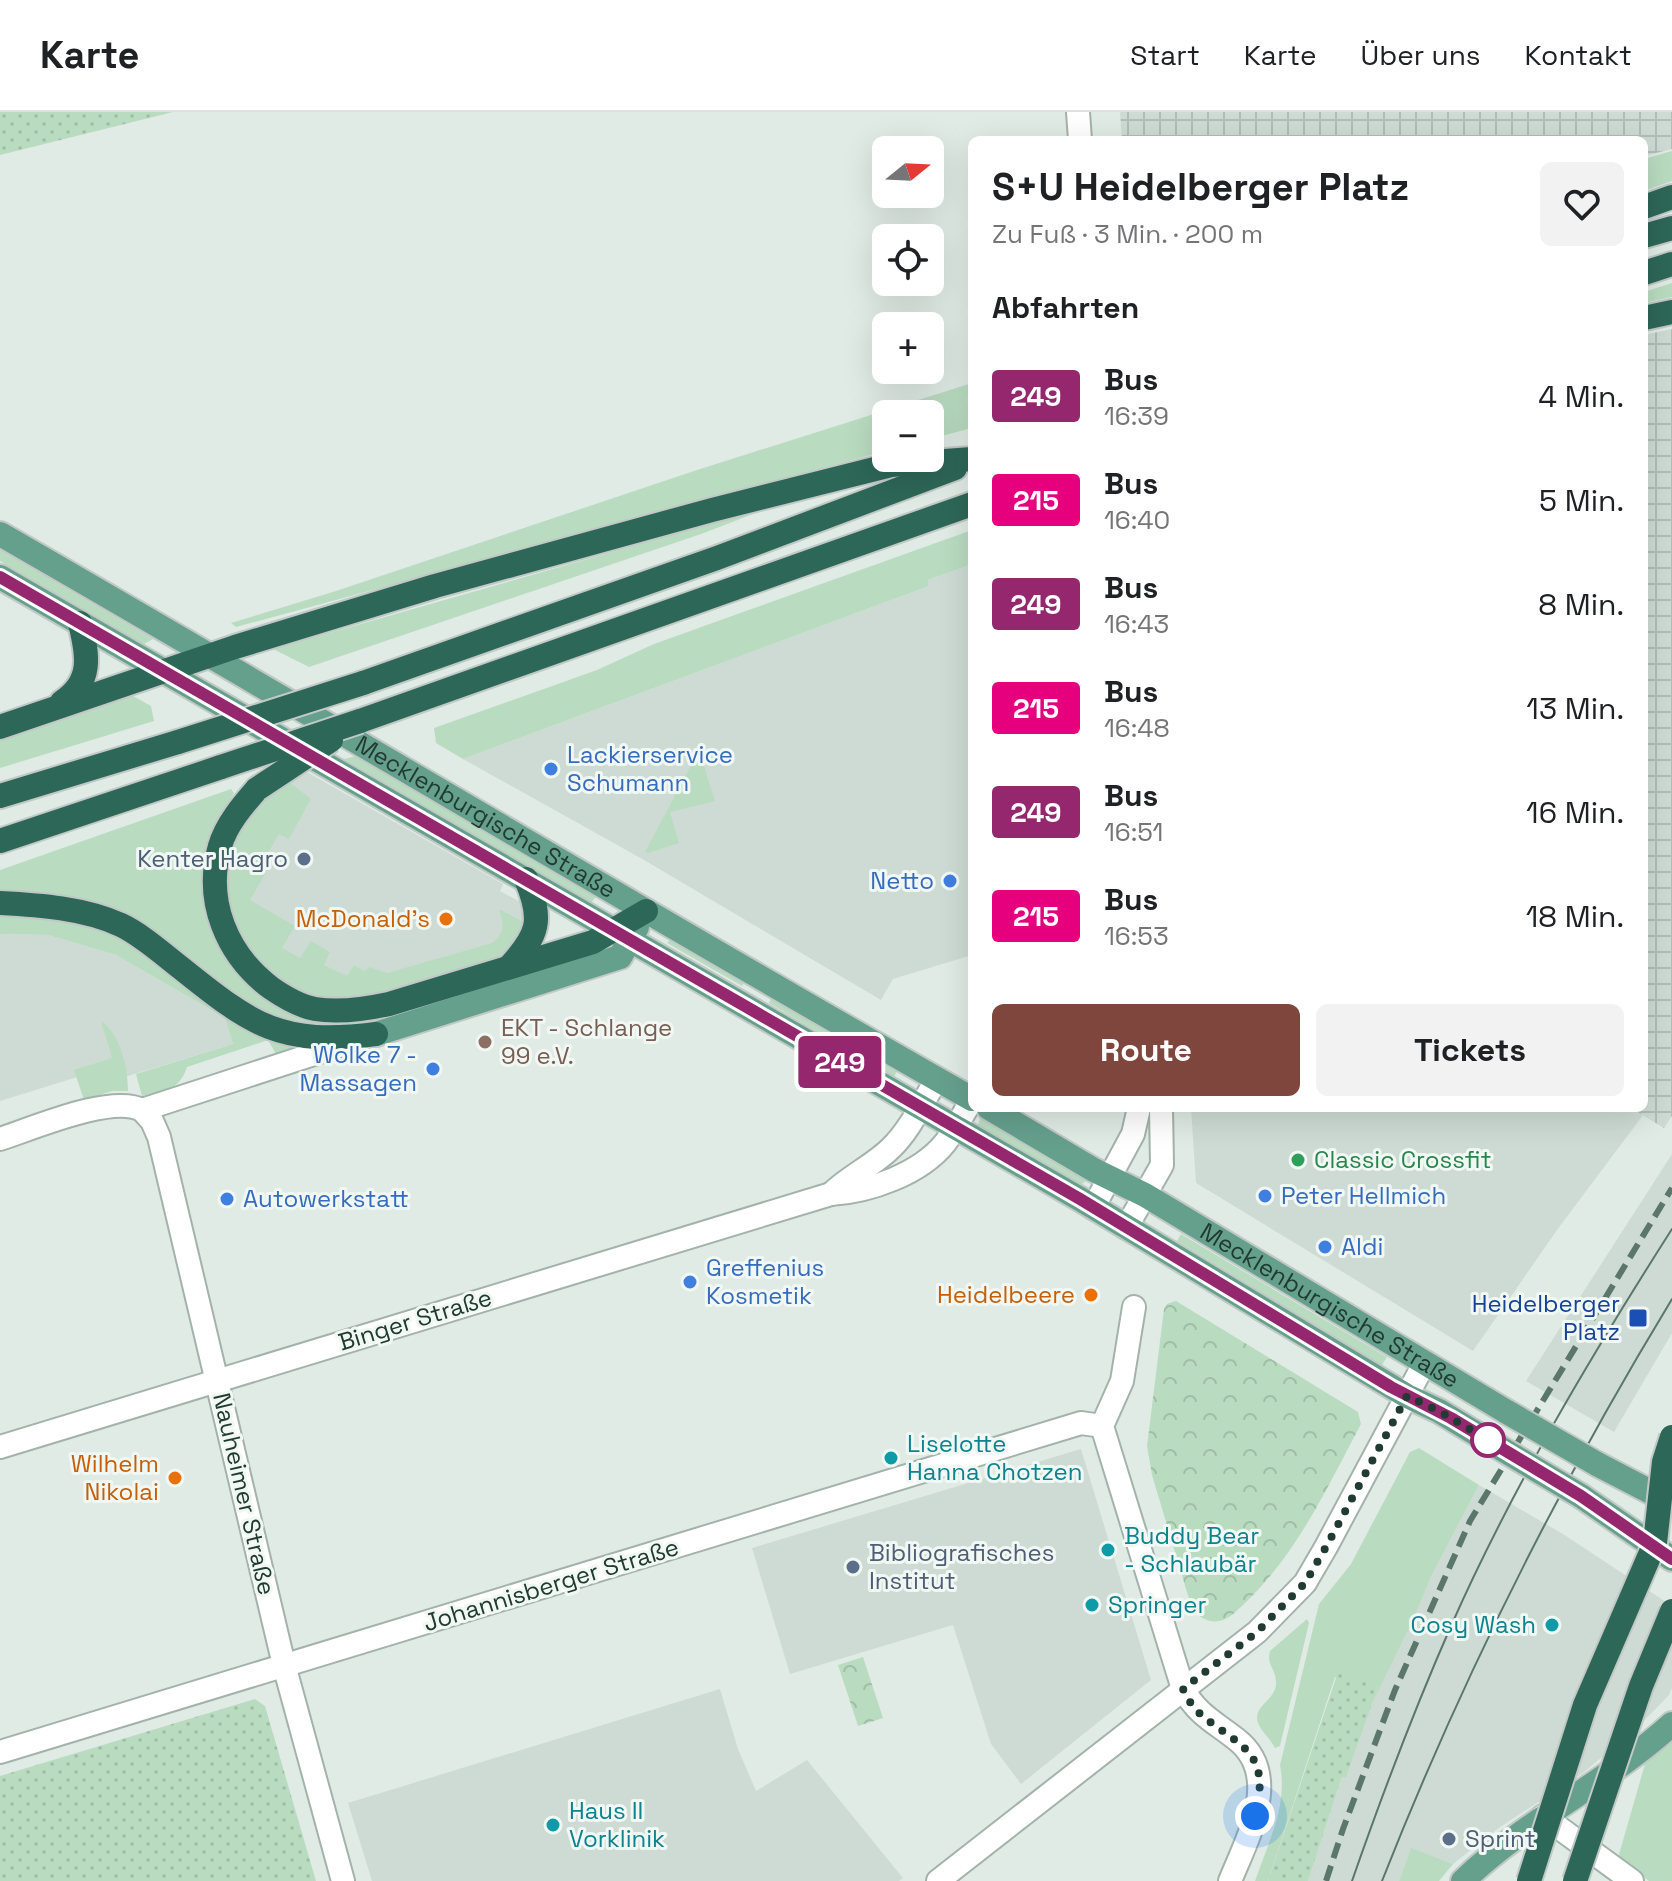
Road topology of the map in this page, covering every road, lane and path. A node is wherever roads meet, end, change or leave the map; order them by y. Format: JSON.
{"nodes":[{"id":1,"x":1078,"y":112,"type":"edge"},
{"id":2,"x":1080,"y":136,"type":"edge"},
{"id":3,"x":1672,"y":197,"type":"edge"},
{"id":4,"x":1648,"y":206,"type":"edge"},
{"id":5,"x":1672,"y":228,"type":"edge"},
{"id":6,"x":1648,"y":235,"type":"edge"},
{"id":7,"x":1672,"y":264,"type":"edge"},
{"id":8,"x":1648,"y":272,"type":"edge"},
{"id":9,"x":1672,"y":312,"type":"edge"},
{"id":10,"x":1648,"y":317,"type":"edge"},
{"id":11,"x":968,"y":460,"type":"edge"},
{"id":12,"x":968,"y":462,"type":"edge"},
{"id":13,"x":968,"y":505,"type":"edge"},
{"id":14,"x":0,"y":534,"type":"edge"},
{"id":15,"x":0,"y":577,"type":"edge"},
{"id":16,"x":80,"y":623,"type":"junction"},
{"id":17,"x":213,"y":656,"type":"junction"},
{"id":18,"x":166,"y":672,"type":"junction"},
{"id":19,"x":195,"y":689,"type":"junction"},
{"id":20,"x":51,"y":710,"type":"junction"},
{"id":21,"x":360,"y":721,"type":"junction"},
{"id":22,"x":0,"y":727,"type":"edge"},
{"id":23,"x":0,"y":796,"type":"edge"},
{"id":24,"x":0,"y":841,"type":"edge"},
{"id":25,"x":526,"y":879,"type":"junction"},
{"id":26,"x":0,"y":903,"type":"edge"},
{"id":27,"x":646,"y":911,"type":"junction"},
{"id":28,"x":620,"y":936,"type":"junction"},
{"id":29,"x":510,"y":966,"type":"junction"},
{"id":30,"x":764,"y":979,"type":"junction"},
{"id":31,"x":747,"y":1009,"type":"junction"},
{"id":32,"x":376,"y":1034,"type":"junction"},
{"id":33,"x":937,"y":1079,"type":"junction"},
{"id":34,"x":968,"y":1097,"type":"edge"},
{"id":35,"x":968,"y":1106,"type":"edge"},
{"id":36,"x":919,"y":1107,"type":"junction"},
{"id":37,"x":142,"y":1110,"type":"junction"},
{"id":38,"x":996,"y":1112,"type":"edge"},
{"id":39,"x":1138,"y":1112,"type":"edge"},
{"id":40,"x":1161,"y":1112,"type":"edge"},
{"id":41,"x":955,"y":1128,"type":"junction"},
{"id":42,"x":0,"y":1139,"type":"edge"},
{"id":43,"x":1109,"y":1177,"type":"junction"},
{"id":44,"x":831,"y":1194,"type":"junction"},
{"id":45,"x":1145,"y":1195,"type":"junction"},
{"id":46,"x":1093,"y":1208,"type":"junction"},
{"id":47,"x":1126,"y":1228,"type":"junction"},
{"id":48,"x":1134,"y":1307,"type":"dead end"},
{"id":49,"x":1425,"y":1362,"type":"junction"},
{"id":50,"x":217,"y":1381,"type":"junction"},
{"id":51,"x":1407,"y":1396,"type":"junction"},
{"id":52,"x":1102,"y":1426,"type":"junction"},
{"id":53,"x":1672,"y":1437,"type":"edge"},
{"id":54,"x":0,"y":1447,"type":"edge"},
{"id":55,"x":1672,"y":1504,"type":"edge"},
{"id":56,"x":1663,"y":1551,"type":"edge"},
{"id":57,"x":1672,"y":1611,"type":"edge"},
{"id":58,"x":284,"y":1665,"type":"junction"},
{"id":59,"x":1183,"y":1689,"type":"junction"},
{"id":60,"x":1672,"y":1724,"type":"edge"},
{"id":61,"x":0,"y":1752,"type":"edge"},
{"id":62,"x":1543,"y":1816,"type":"junction"},
{"id":63,"x":343,"y":1881,"type":"edge"},
{"id":64,"x":938,"y":1881,"type":"edge"},
{"id":65,"x":1230,"y":1881,"type":"edge"},
{"id":66,"x":1463,"y":1881,"type":"edge"},
{"id":67,"x":1529,"y":1881,"type":"edge"},
{"id":68,"x":1575,"y":1881,"type":"edge"},
{"id":69,"x":1632,"y":1881,"type":"edge"}],
"edges":[{"from":1,"to":2,"type":"street"},
{"from":3,"to":4,"type":"highway"},
{"from":5,"to":6,"type":"highway"},
{"from":7,"to":8,"type":"highway"},
{"from":9,"to":10,"type":"highway"},
{"from":11,"to":17,"type":"highway"},
{"from":12,"to":23,"type":"highway","bridge":true},
{"from":13,"to":21,"type":"highway"},
{"from":14,"to":17,"type":"main road","name":"Mecklenburgische Straße"},
{"from":15,"to":16,"type":"main road","name":"Mecklenburgische Straße"},
{"from":16,"to":18,"type":"main road","name":"Mecklenburgische Straße"},
{"from":16,"to":20,"type":"highway"},
{"from":17,"to":18,"type":"highway"},
{"from":17,"to":19,"type":"main road"},
{"from":17,"to":27,"type":"main road","name":"Mecklenburgische Straße"},
{"from":18,"to":19,"type":"main road","name":"Mecklenburgische Straße"},
{"from":18,"to":20,"type":"highway"},
{"from":19,"to":25,"type":"main road","name":"Mecklenburgische Straße"},
{"from":20,"to":22,"type":"highway"},
{"from":21,"to":24,"type":"highway","bridge":true},
{"from":21,"to":29,"type":"highway","bridge":true},
{"from":25,"to":28,"type":"main road","name":"Mecklenburgische Straße"},
{"from":25,"to":29,"type":"highway"},
{"from":26,"to":32,"type":"highway"},
{"from":27,"to":28,"type":"highway"},
{"from":27,"to":30,"type":"main road","name":"Mecklenburgische Straße"},
{"from":28,"to":29,"type":"highway"},
{"from":28,"to":31,"type":"main road","name":"Mecklenburgische Straße"},
{"from":28,"to":32,"type":"main road"},
{"from":30,"to":31,"type":"main road"},
{"from":30,"to":33,"type":"main road","name":"Mecklenburgische Straße"},
{"from":31,"to":36,"type":"main road","name":"Mecklenburgische Straße"},
{"from":32,"to":37,"type":"street"},
{"from":33,"to":34,"type":"main road","name":"Mecklenburgische Straße"},
{"from":33,"to":36,"type":"street","name":"Binger Straße"},
{"from":35,"to":41,"type":"street","name":"Binger Straße"},
{"from":36,"to":41,"type":"main road","name":"Mecklenburgische Straße"},
{"from":36,"to":44,"type":"street","name":"Binger Straße"},
{"from":37,"to":42,"type":"street"},
{"from":37,"to":50,"type":"street","name":"Nauheimer Straße"},
{"from":38,"to":43,"type":"main road","name":"Mecklenburgische Straße"},
{"from":39,"to":43,"type":"street"},
{"from":40,"to":45,"type":"street"},
{"from":41,"to":44,"type":"street","name":"Binger Straße"},
{"from":41,"to":46,"type":"main road","name":"Mecklenburgische Straße"},
{"from":43,"to":45,"type":"main road","name":"Mecklenburgische Straße"},
{"from":43,"to":46,"type":"street"},
{"from":44,"to":50,"type":"street","name":"Binger Straße"},
{"from":45,"to":47,"type":"street"},
{"from":45,"to":49,"type":"main road","name":"Mecklenburgische Straße"},
{"from":46,"to":47,"type":"main road","name":"Mecklenburgische Straße"},
{"from":47,"to":51,"type":"main road","name":"Mecklenburgische Straße"},
{"from":48,"to":52,"type":"street"},
{"from":49,"to":51,"type":"street"},
{"from":49,"to":55,"type":"main road","name":"Mecklenburgische Straße","bridge":true},
{"from":50,"to":54,"type":"street","name":"Binger Straße"},
{"from":50,"to":58,"type":"street","name":"Nauheimer Straße"},
{"from":51,"to":56,"type":"main road","name":"Mecklenburgische Straße","bridge":true},
{"from":51,"to":59,"type":"street"},
{"from":52,"to":58,"type":"street","name":"Johannisberger Straße"},
{"from":52,"to":59,"type":"street"},
{"from":53,"to":56,"type":"highway","bridge":true},
{"from":55,"to":56,"type":"highway"},
{"from":56,"to":67,"type":"highway","bridge":true},
{"from":57,"to":68,"type":"highway","bridge":true},
{"from":58,"to":61,"type":"street","name":"Johannisberger Straße"},
{"from":58,"to":63,"type":"street","name":"Nauheimer Straße"},
{"from":59,"to":64,"type":"street"},
{"from":59,"to":65,"type":"street"},
{"from":60,"to":62,"type":"main road"},
{"from":62,"to":66,"type":"main road"},
{"from":62,"to":69,"type":"street"}]}
